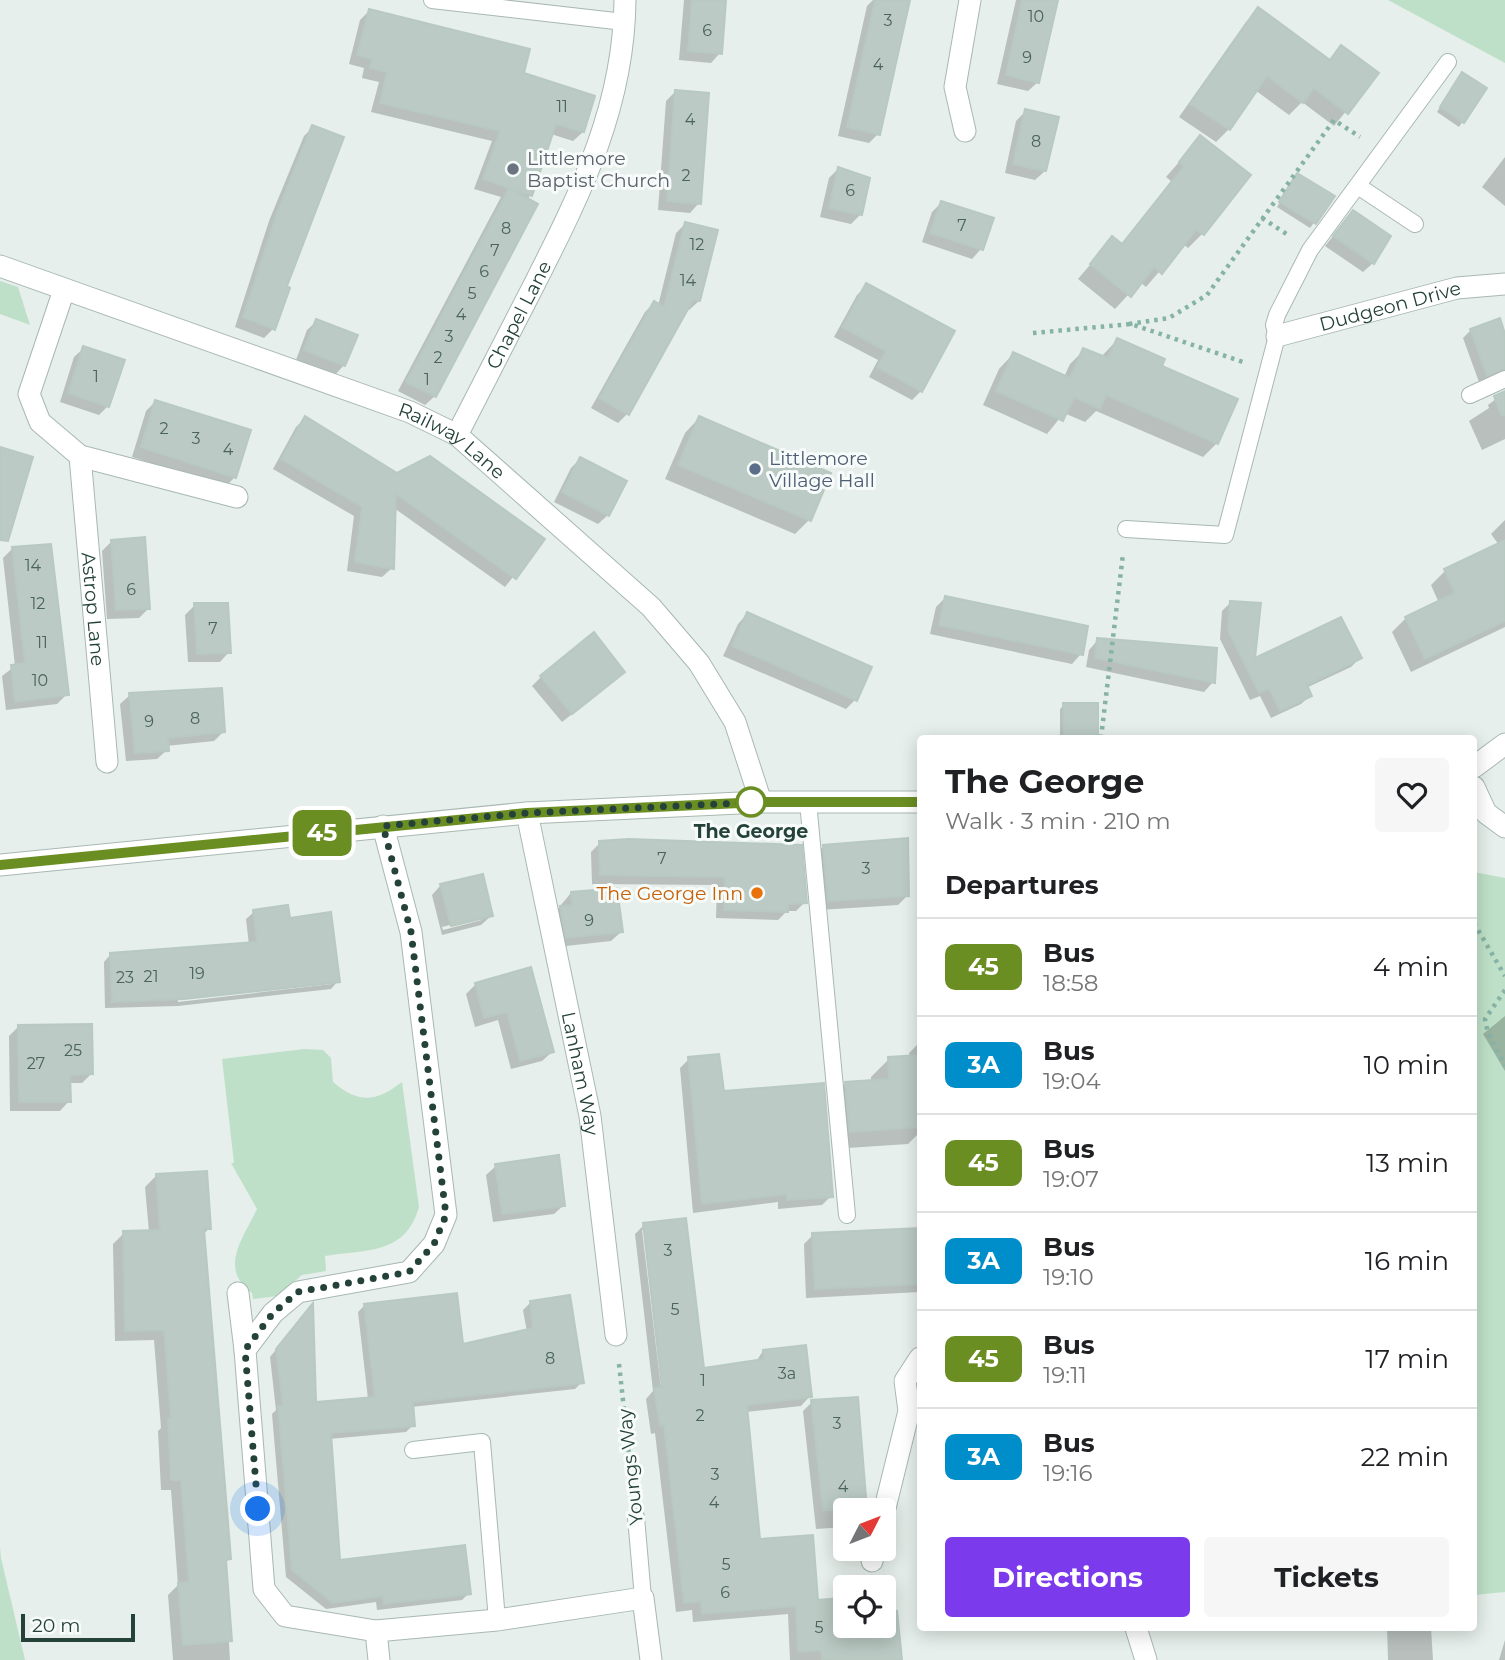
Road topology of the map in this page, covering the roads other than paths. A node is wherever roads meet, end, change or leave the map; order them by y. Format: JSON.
{"nodes":[{"id":1,"x":432,"y":0,"type":"edge"},
{"id":2,"x":625,"y":0,"type":"edge"},
{"id":3,"x":970,"y":0,"type":"edge"},
{"id":4,"x":624,"y":22,"type":"junction"},
{"id":5,"x":1447,"y":62,"type":"dead end"},
{"id":6,"x":965,"y":131,"type":"dead end"},
{"id":7,"x":1358,"y":186,"type":"junction"},
{"id":8,"x":1415,"y":225,"type":"dead end"},
{"id":9,"x":0,"y":266,"type":"edge"},
{"id":10,"x":1505,"y":284,"type":"edge"},
{"id":11,"x":64,"y":290,"type":"junction"},
{"id":12,"x":1278,"y":336,"type":"junction"},
{"id":13,"x":1505,"y":379,"type":"edge"},
{"id":14,"x":1470,"y":395,"type":"dead end"},
{"id":15,"x":457,"y":435,"type":"junction"},
{"id":16,"x":79,"y":456,"type":"junction"},
{"id":17,"x":237,"y":497,"type":"dead end"},
{"id":18,"x":1126,"y":529,"type":"road end"},
{"id":19,"x":1505,"y":744,"type":"edge"},
{"id":20,"x":107,"y":762,"type":"dead end"},
{"id":21,"x":1477,"y":765,"type":"edge"},
{"id":22,"x":1477,"y":794,"type":"edge"},
{"id":23,"x":761,"y":802,"type":"junction"},
{"id":24,"x":808,"y":802,"type":"junction"},
{"id":25,"x":917,"y":802,"type":"edge"},
{"id":26,"x":527,"y":813,"type":"junction"},
{"id":27,"x":383,"y":826,"type":"junction"},
{"id":28,"x":1505,"y":827,"type":"edge"},
{"id":29,"x":0,"y":865,"type":"edge"},
{"id":30,"x":848,"y":1215,"type":"dead end"},
{"id":31,"x":238,"y":1293,"type":"dead end"},
{"id":32,"x":616,"y":1335,"type":"road end"},
{"id":33,"x":245,"y":1350,"type":"junction"},
{"id":34,"x":917,"y":1363,"type":"edge"},
{"id":35,"x":412,"y":1450,"type":"dead end"},
{"id":36,"x":887,"y":1498,"type":"edge"},
{"id":37,"x":636,"y":1517,"type":"road end"},
{"id":38,"x":643,"y":1598,"type":"junction"},
{"id":39,"x":497,"y":1620,"type":"junction"},
{"id":40,"x":376,"y":1631,"type":"junction"},
{"id":41,"x":1137,"y":1631,"type":"edge"},
{"id":42,"x":379,"y":1660,"type":"edge"},
{"id":43,"x":651,"y":1660,"type":"edge"},
{"id":44,"x":1146,"y":1660,"type":"edge"}],
"edges":[{"from":1,"to":4,"type":"lane"},
{"from":2,"to":4,"type":"street","name":"Chapel Lane"},
{"from":3,"to":6,"type":"street"},
{"from":4,"to":15,"type":"street","name":"Chapel Lane"},
{"from":5,"to":7,"type":"lane"},
{"from":7,"to":8,"type":"lane"},
{"from":7,"to":12,"type":"lane"},
{"from":9,"to":11,"type":"street","name":"Railway Lane"},
{"from":10,"to":12,"type":"street","name":"Dudgeon Drive"},
{"from":11,"to":15,"type":"street","name":"Railway Lane"},
{"from":11,"to":16,"type":"street"},
{"from":12,"to":18,"type":"lane"},
{"from":13,"to":14,"type":"lane"},
{"from":15,"to":23,"type":"street","name":"Railway Lane"},
{"from":16,"to":17,"type":"street"},
{"from":16,"to":20,"type":"street","name":"Astrop Lane"},
{"from":19,"to":21,"type":"street"},
{"from":22,"to":28,"type":"street"},
{"from":23,"to":24,"type":"street"},
{"from":23,"to":26,"type":"street"},
{"from":24,"to":25,"type":"street"},
{"from":24,"to":30,"type":"lane"},
{"from":26,"to":27,"type":"street"},
{"from":26,"to":32,"type":"street","name":"Lanham Way"},
{"from":27,"to":29,"type":"street"},
{"from":27,"to":33,"type":"street"},
{"from":31,"to":33,"type":"street"},
{"from":33,"to":40,"type":"street"},
{"from":34,"to":36,"type":"street"},
{"from":35,"to":39,"type":"lane"},
{"from":37,"to":38,"type":"lane","name":"Youngs Way"},
{"from":38,"to":39,"type":"street"},
{"from":38,"to":43,"type":"street","name":"Youngs Way"},
{"from":39,"to":40,"type":"street"},
{"from":40,"to":42,"type":"street"},
{"from":41,"to":44,"type":"street"}]}
